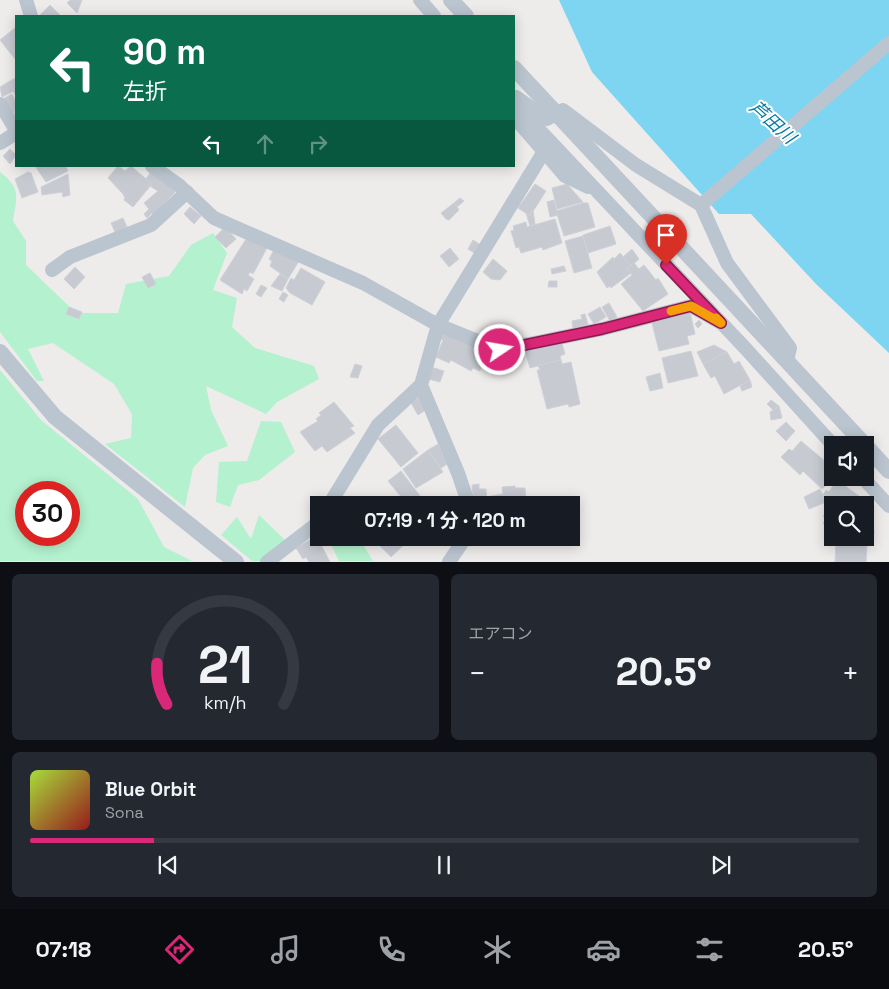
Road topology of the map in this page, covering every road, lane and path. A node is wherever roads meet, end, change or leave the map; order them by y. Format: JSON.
{"nodes":[{"id":1,"x":26,"y":0,"type":"edge"},
{"id":2,"x":420,"y":0,"type":"edge"},
{"id":3,"x":451,"y":0,"type":"edge"},
{"id":4,"x":31,"y":15,"type":"edge"},
{"id":5,"x":433,"y":15,"type":"edge"},
{"id":6,"x":465,"y":15,"type":"edge"},
{"id":7,"x":889,"y":42,"type":"edge"},
{"id":8,"x":515,"y":69,"type":"edge"},
{"id":9,"x":515,"y":96,"type":"edge"},
{"id":10,"x":0,"y":104,"type":"edge"},
{"id":11,"x":515,"y":104,"type":"edge"},
{"id":12,"x":555,"y":114,"type":"junction"},
{"id":13,"x":515,"y":118,"type":"edge"},
{"id":14,"x":15,"y":130,"type":"edge"},
{"id":15,"x":15,"y":133,"type":"edge"},
{"id":16,"x":0,"y":143,"type":"edge"},
{"id":17,"x":543,"y":153,"type":"junction"},
{"id":18,"x":153,"y":167,"type":"edge"},
{"id":19,"x":187,"y":192,"type":"junction"},
{"id":20,"x":598,"y":192,"type":"junction"},
{"id":21,"x":701,"y":205,"type":"junction"},
{"id":22,"x":52,"y":270,"type":"dead end"},
{"id":23,"x":721,"y":323,"type":"junction"},
{"id":24,"x":438,"y":325,"type":"junction"},
{"id":25,"x":0,"y":352,"type":"edge"},
{"id":26,"x":787,"y":361,"type":"junction"},
{"id":27,"x":421,"y":384,"type":"junction"},
{"id":28,"x":825,"y":436,"type":"edge"},
{"id":29,"x":857,"y":436,"type":"edge"},
{"id":30,"x":874,"y":455,"type":"edge"},
{"id":31,"x":889,"y":471,"type":"edge"},
{"id":32,"x":870,"y":486,"type":"edge"},
{"id":33,"x":335,"y":496,"type":"edge"},
{"id":34,"x":466,"y":496,"type":"edge"},
{"id":35,"x":889,"y":506,"type":"edge"},
{"id":36,"x":310,"y":529,"type":"edge"},
{"id":37,"x":460,"y":546,"type":"edge"},
{"id":38,"x":236,"y":562,"type":"edge"},
{"id":39,"x":267,"y":562,"type":"edge"},
{"id":40,"x":449,"y":562,"type":"edge"}],
"edges":[{"from":1,"to":4,"type":"street"},
{"from":2,"to":5,"type":"street"},
{"from":3,"to":6,"type":"street"},
{"from":7,"to":21,"type":"street"},
{"from":8,"to":12,"type":"street"},
{"from":9,"to":12,"type":"street"},
{"from":10,"to":14,"type":"street"},
{"from":11,"to":20,"type":"street"},
{"from":12,"to":21,"type":"street"},
{"from":12,"to":26,"type":"street"},
{"from":13,"to":17,"type":"street"},
{"from":15,"to":16,"type":"street"},
{"from":17,"to":20,"type":"street"},
{"from":17,"to":24,"type":"street"},
{"from":18,"to":19,"type":"street"},
{"from":19,"to":22,"type":"street"},
{"from":19,"to":24,"type":"street"},
{"from":20,"to":23,"type":"street"},
{"from":21,"to":26,"type":"street"},
{"from":23,"to":24,"type":"street"},
{"from":23,"to":28,"type":"street"},
{"from":24,"to":27,"type":"street"},
{"from":25,"to":38,"type":"street"},
{"from":26,"to":29,"type":"street"},
{"from":27,"to":33,"type":"street"},
{"from":27,"to":34,"type":"street"},
{"from":30,"to":31,"type":"street"},
{"from":32,"to":35,"type":"street"},
{"from":36,"to":39,"type":"street"},
{"from":37,"to":40,"type":"street"}]}
